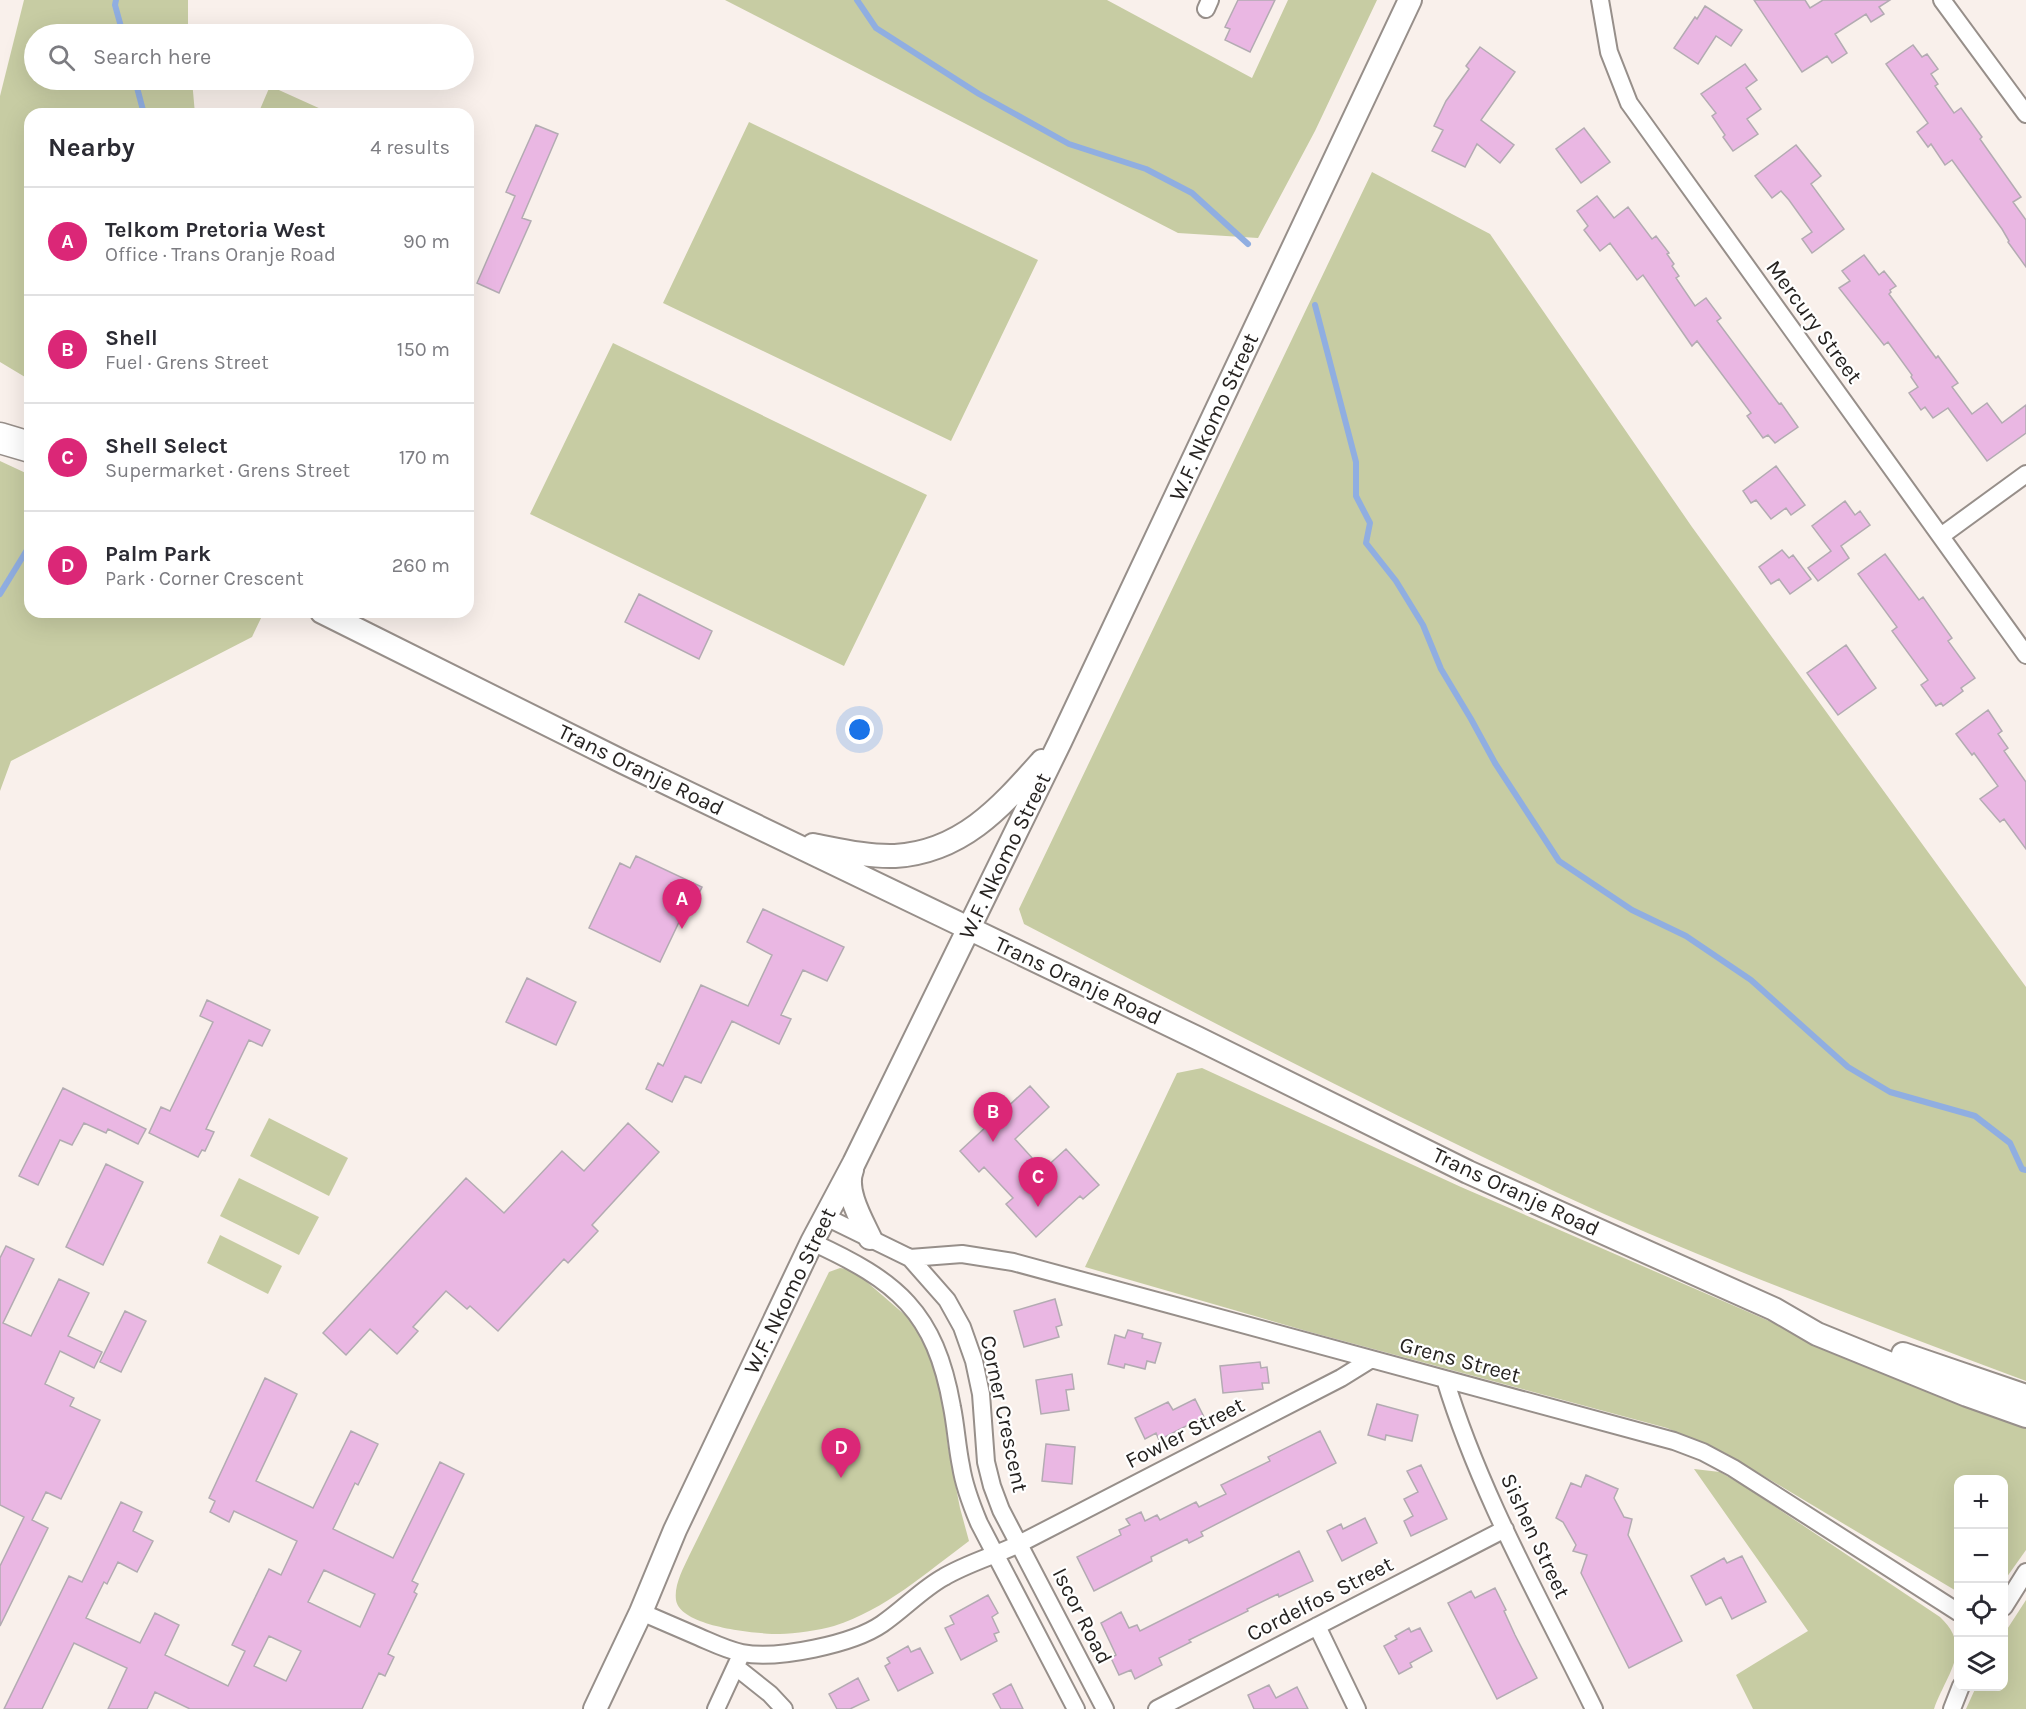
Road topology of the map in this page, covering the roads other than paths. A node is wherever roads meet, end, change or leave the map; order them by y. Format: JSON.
{"nodes":[{"id":1,"x":1410,"y":0,"type":"edge"},
{"id":2,"x":1600,"y":0,"type":"edge"},
{"id":3,"x":1942,"y":0,"type":"edge"},
{"id":4,"x":2025,"y":108,"type":"edge"},
{"id":5,"x":0,"y":423,"type":"edge"},
{"id":6,"x":24,"y":437,"type":"edge"},
{"id":7,"x":0,"y":438,"type":"edge"},
{"id":8,"x":24,"y":445,"type":"edge"},
{"id":9,"x":2026,"y":474,"type":"edge"},
{"id":10,"x":1941,"y":536,"type":"junction"},
{"id":11,"x":334,"y":618,"type":"edge"},
{"id":12,"x":2026,"y":655,"type":"edge"},
{"id":13,"x":1060,"y":742,"type":"junction"},
{"id":14,"x":787,"y":841,"type":"junction"},
{"id":15,"x":969,"y":930,"type":"junction"},
{"id":16,"x":854,"y":1163,"type":"junction"},
{"id":17,"x":825,"y":1217,"type":"junction"},
{"id":18,"x":870,"y":1238,"type":"junction"},
{"id":19,"x":812,"y":1242,"type":"junction"},
{"id":20,"x":910,"y":1258,"type":"junction"},
{"id":21,"x":1774,"y":1309,"type":"junction"},
{"id":22,"x":1370,"y":1360,"type":"junction"},
{"id":23,"x":1445,"y":1379,"type":"junction"},
{"id":24,"x":2026,"y":1396,"type":"edge"},
{"id":25,"x":2026,"y":1416,"type":"edge"},
{"id":26,"x":1505,"y":1529,"type":"junction"},
{"id":27,"x":1019,"y":1544,"type":"junction"},
{"id":28,"x":996,"y":1555,"type":"junction"},
{"id":29,"x":2026,"y":1572,"type":"edge"},
{"id":30,"x":2008,"y":1601,"type":"edge"},
{"id":31,"x":1954,"y":1609,"type":"edge"},
{"id":32,"x":641,"y":1612,"type":"junction"},
{"id":33,"x":1317,"y":1626,"type":"junction"},
{"id":34,"x":739,"y":1660,"type":"junction"},
{"id":35,"x":1959,"y":1691,"type":"edge"},
{"id":36,"x":595,"y":1709,"type":"edge"},
{"id":37,"x":716,"y":1709,"type":"edge"},
{"id":38,"x":784,"y":1709,"type":"edge"},
{"id":39,"x":1076,"y":1709,"type":"edge"},
{"id":40,"x":1105,"y":1709,"type":"edge"},
{"id":41,"x":1157,"y":1709,"type":"edge"},
{"id":42,"x":1357,"y":1709,"type":"edge"},
{"id":43,"x":1594,"y":1709,"type":"edge"},
{"id":44,"x":1952,"y":1709,"type":"edge"}],
"edges":[{"from":1,"to":13,"type":"main road","name":"W.F. Nkomo Street"},
{"from":2,"to":10,"type":"street","name":"Mercury Street"},
{"from":3,"to":4,"type":"street"},
{"from":5,"to":6,"type":"main road"},
{"from":7,"to":8,"type":"highway"},
{"from":9,"to":10,"type":"street"},
{"from":10,"to":12,"type":"street","name":"Mercury Street"},
{"from":11,"to":14,"type":"main road","name":"Trans Oranje Road"},
{"from":13,"to":14,"type":"main road"},
{"from":13,"to":15,"type":"main road","name":"W.F. Nkomo Street"},
{"from":14,"to":15,"type":"main road","name":"Trans Oranje Road"},
{"from":15,"to":16,"type":"main road","name":"W.F. Nkomo Street"},
{"from":15,"to":21,"type":"main road","name":"Trans Oranje Road"},
{"from":16,"to":17,"type":"main road","name":"W.F. Nkomo Street"},
{"from":16,"to":18,"type":"main road"},
{"from":17,"to":18,"type":"street","name":"Corner Crescent"},
{"from":17,"to":19,"type":"main road","name":"W.F. Nkomo Street"},
{"from":18,"to":20,"type":"street","name":"Corner Crescent"},
{"from":19,"to":28,"type":"street"},
{"from":19,"to":32,"type":"main road","name":"W.F. Nkomo Street"},
{"from":20,"to":22,"type":"street","name":"Grens Street"},
{"from":20,"to":27,"type":"street","name":"Corner Crescent"},
{"from":21,"to":24,"type":"main road","name":"Trans Oranje Road"},
{"from":21,"to":25,"type":"main road","name":"Trans Oranje Road"},
{"from":22,"to":23,"type":"street","name":"Grens Street"},
{"from":22,"to":27,"type":"street","name":"Fowler Street"},
{"from":23,"to":26,"type":"street","name":"Sishen Street"},
{"from":23,"to":31,"type":"street","name":"Grens Street"},
{"from":26,"to":33,"type":"street","name":"Cordelfos Street"},
{"from":26,"to":43,"type":"street","name":"Sishen Street"},
{"from":27,"to":28,"type":"street","name":"Fowler Street"},
{"from":27,"to":40,"type":"street","name":"Iscor Road"},
{"from":28,"to":34,"type":"street"},
{"from":28,"to":39,"type":"street"},
{"from":29,"to":30,"type":"street"},
{"from":32,"to":34,"type":"street"},
{"from":32,"to":36,"type":"main road","name":"W.F. Nkomo Street"},
{"from":33,"to":41,"type":"street","name":"Cordelfos Street"},
{"from":33,"to":42,"type":"street"},
{"from":34,"to":37,"type":"street"},
{"from":34,"to":38,"type":"street"},
{"from":35,"to":44,"type":"street"}]}
